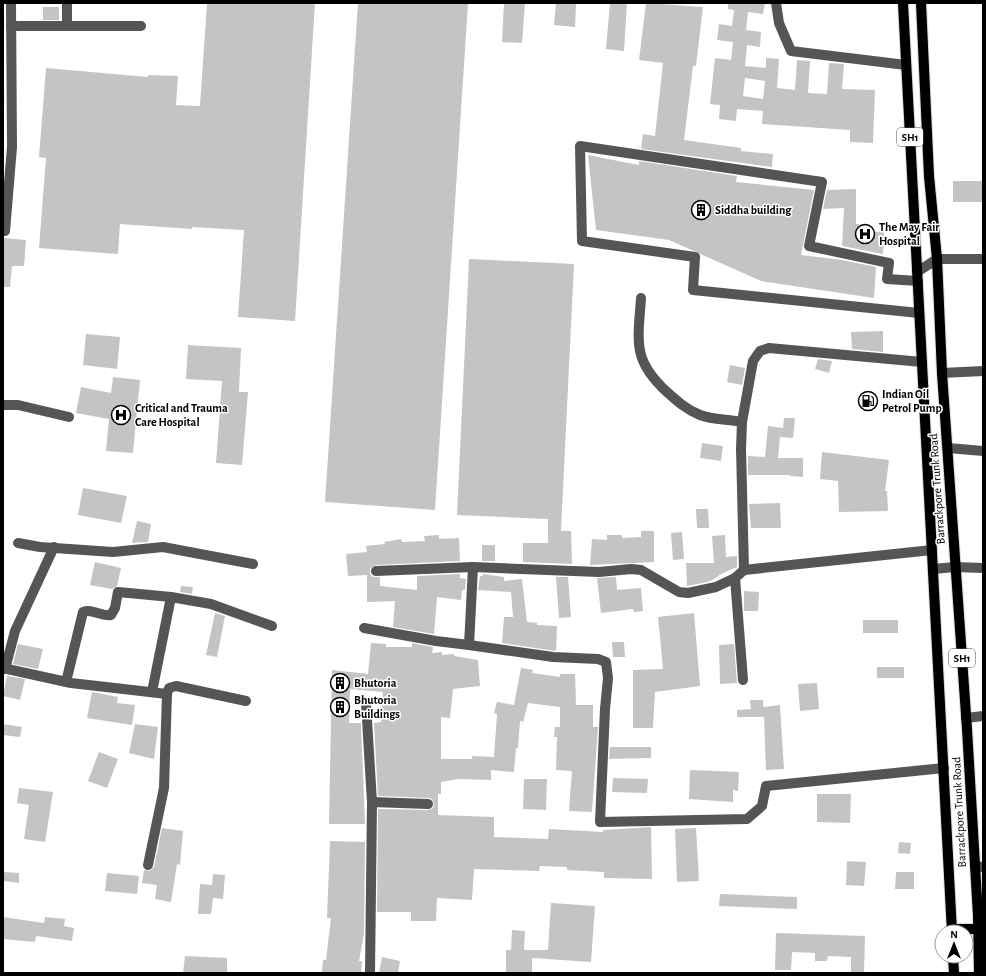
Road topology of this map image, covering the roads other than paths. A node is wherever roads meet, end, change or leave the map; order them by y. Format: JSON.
{"nodes":[{"id":1,"x":11,"y":3,"type":"edge"},
{"id":2,"x":67,"y":3,"type":"edge"},
{"id":3,"x":776,"y":3,"type":"edge"},
{"id":4,"x":903,"y":3,"type":"edge"},
{"id":5,"x":921,"y":3,"type":"edge"},
{"id":6,"x":11,"y":26,"type":"junction"},
{"id":7,"x":67,"y":26,"type":"junction"},
{"id":8,"x":141,"y":26,"type":"dead end"},
{"id":9,"x":906,"y":65,"type":"junction"},
{"id":10,"x":8,"y":147,"type":"edge"},
{"id":11,"x":6,"y":192,"type":"edge"},
{"id":12,"x":4,"y":231,"type":"dead end"},
{"id":13,"x":983,"y":258,"type":"edge"},
{"id":14,"x":937,"y":259,"type":"junction"},
{"id":15,"x":918,"y":276,"type":"junction"},
{"id":16,"x":641,"y":298,"type":"dead end"},
{"id":17,"x":919,"y":313,"type":"junction"},
{"id":18,"x":922,"y":362,"type":"junction"},
{"id":19,"x":983,"y":371,"type":"edge"},
{"id":20,"x":942,"y":373,"type":"junction"},
{"id":21,"x":3,"y":405,"type":"edge"},
{"id":22,"x":69,"y":417,"type":"dead end"},
{"id":23,"x":742,"y":422,"type":"junction"},
{"id":24,"x":948,"y":448,"type":"junction"},
{"id":25,"x":983,"y":451,"type":"edge"},
{"id":26,"x":18,"y":543,"type":"dead end"},
{"id":27,"x":54,"y":547,"type":"junction"},
{"id":28,"x":932,"y":550,"type":"junction"},
{"id":29,"x":253,"y":564,"type":"dead end"},
{"id":30,"x":473,"y":567,"type":"junction"},
{"id":31,"x":955,"y":567,"type":"junction"},
{"id":32,"x":983,"y":568,"type":"edge"},
{"id":33,"x":933,"y":569,"type":"junction"},
{"id":34,"x":744,"y":570,"type":"junction"},
{"id":35,"x":376,"y":571,"type":"dead end"},
{"id":36,"x":734,"y":578,"type":"junction"},
{"id":37,"x":171,"y":597,"type":"junction"},
{"id":38,"x":272,"y":626,"type":"dead end"},
{"id":39,"x":364,"y":628,"type":"dead end"},
{"id":40,"x":469,"y":645,"type":"junction"},
{"id":41,"x":4,"y":668,"type":"edge"},
{"id":42,"x":743,"y":680,"type":"dead end"},
{"id":43,"x":66,"y":682,"type":"junction"},
{"id":44,"x":152,"y":692,"type":"junction"},
{"id":45,"x":168,"y":694,"type":"junction"},
{"id":46,"x":246,"y":701,"type":"dead end"},
{"id":47,"x":366,"y":703,"type":"dead end"},
{"id":48,"x":983,"y":716,"type":"edge"},
{"id":49,"x":966,"y":718,"type":"junction"},
{"id":50,"x":944,"y":768,"type":"junction"},
{"id":51,"x":372,"y":802,"type":"junction"},
{"id":52,"x":428,"y":804,"type":"dead end"},
{"id":53,"x":148,"y":865,"type":"dead end"},
{"id":54,"x":979,"y":867,"type":"edge"},
{"id":55,"x":952,"y":924,"type":"edge"},
{"id":56,"x":974,"y":929,"type":"edge"},
{"id":57,"x":978,"y":929,"type":"junction"},
{"id":58,"x":370,"y":973,"type":"edge"},
{"id":59,"x":979,"y":973,"type":"edge"}],
"edges":[{"from":1,"to":6,"type":"street"},
{"from":2,"to":7,"type":"street"},
{"from":3,"to":9,"type":"street"},
{"from":4,"to":9,"type":"main road","name":"Barrackpore Trunk Road","number":"SH1"},
{"from":5,"to":14,"type":"main road","name":"Barrackpore Trunk Road","number":"SH1"},
{"from":6,"to":7,"type":"street"},
{"from":6,"to":10,"type":"street"},
{"from":7,"to":8,"type":"street"},
{"from":9,"to":15,"type":"main road","name":"Barrackpore Trunk Road","number":"SH1"},
{"from":10,"to":11,"type":"street"},
{"from":11,"to":12,"type":"street"},
{"from":13,"to":14,"type":"street"},
{"from":14,"to":15,"type":"street"},
{"from":14,"to":20,"type":"main road","name":"Barrackpore Trunk Road","number":"SH1"},
{"from":15,"to":17,"type":"main road","name":"Barrackpore Trunk Road","number":"SH1"},
{"from":15,"to":17,"type":"street"},
{"from":16,"to":23,"type":"street"},
{"from":17,"to":18,"type":"main road","name":"Barrackpore Trunk Road","number":"SH1"},
{"from":18,"to":23,"type":"street"},
{"from":18,"to":28,"type":"main road","name":"Barrackpore Trunk Road","number":"SH1"},
{"from":19,"to":20,"type":"street"},
{"from":20,"to":24,"type":"main road","name":"Barrackpore Trunk Road","number":"SH1"},
{"from":21,"to":22,"type":"street"},
{"from":23,"to":34,"type":"street"},
{"from":24,"to":25,"type":"street"},
{"from":24,"to":31,"type":"main road","name":"Barrackpore Trunk Road","number":"SH1"},
{"from":26,"to":27,"type":"street"},
{"from":27,"to":29,"type":"street"},
{"from":27,"to":41,"type":"street"},
{"from":28,"to":33,"type":"main road","name":"Barrackpore Trunk Road","number":"SH1"},
{"from":28,"to":34,"type":"street"},
{"from":30,"to":35,"type":"street"},
{"from":30,"to":36,"type":"street"},
{"from":30,"to":40,"type":"street"},
{"from":31,"to":32,"type":"street"},
{"from":31,"to":33,"type":"street"},
{"from":31,"to":49,"type":"main road","name":"Barrackpore Trunk Road","number":"SH1"},
{"from":33,"to":50,"type":"main road","name":"Barrackpore Trunk Road","number":"SH1"},
{"from":34,"to":36,"type":"street"},
{"from":36,"to":42,"type":"street"},
{"from":37,"to":38,"type":"street"},
{"from":37,"to":43,"type":"street"},
{"from":37,"to":44,"type":"street"},
{"from":39,"to":40,"type":"street"},
{"from":40,"to":50,"type":"street"},
{"from":41,"to":43,"type":"street"},
{"from":43,"to":44,"type":"street"},
{"from":44,"to":45,"type":"street"},
{"from":45,"to":46,"type":"street"},
{"from":45,"to":53,"type":"street"},
{"from":47,"to":51,"type":"street"},
{"from":48,"to":49,"type":"street"},
{"from":49,"to":54,"type":"main road","name":"Barrackpore Trunk Road","number":"SH1"},
{"from":50,"to":55,"type":"main road","name":"Barrackpore Trunk Road","number":"SH1"},
{"from":51,"to":52,"type":"street"},
{"from":51,"to":58,"type":"street"},
{"from":54,"to":57,"type":"main road","name":"Barrackpore Trunk Road","number":"SH1"},
{"from":56,"to":57,"type":"main road"},
{"from":57,"to":59,"type":"main road","name":"Barrackpore Trunk Road","number":"SH1"}]}
